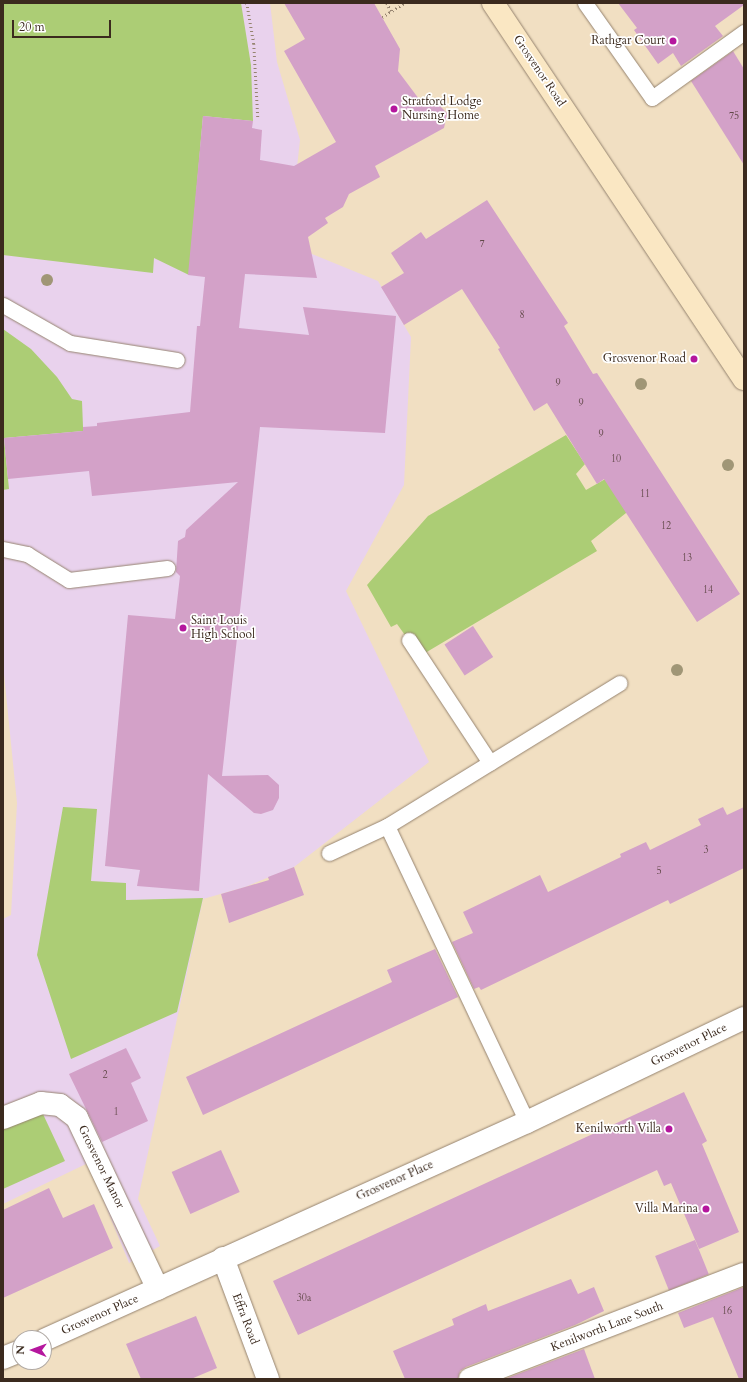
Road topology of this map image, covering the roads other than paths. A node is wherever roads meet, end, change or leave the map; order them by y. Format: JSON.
{"nodes":[{"id":1,"x":493,"y":3,"type":"edge"},
{"id":2,"x":585,"y":3,"type":"edge"},
{"id":3,"x":744,"y":32,"type":"edge"},
{"id":4,"x":3,"y":305,"type":"edge"},
{"id":5,"x":177,"y":360,"type":"dead end"},
{"id":6,"x":744,"y":379,"type":"edge"},
{"id":7,"x":3,"y":548,"type":"edge"},
{"id":8,"x":167,"y":568,"type":"dead end"},
{"id":9,"x":409,"y":640,"type":"dead end"},
{"id":10,"x":619,"y":683,"type":"dead end"},
{"id":11,"x":490,"y":763,"type":"junction"},
{"id":12,"x":387,"y":826,"type":"junction"},
{"id":13,"x":329,"y":853,"type":"dead end"},
{"id":14,"x":744,"y":1018,"type":"edge"},
{"id":15,"x":3,"y":1118,"type":"edge"},
{"id":16,"x":527,"y":1122,"type":"junction"},
{"id":17,"x":223,"y":1258,"type":"junction"},
{"id":18,"x":744,"y":1274,"type":"edge"},
{"id":19,"x":158,"y":1290,"type":"junction"},
{"id":20,"x":52,"y":1336,"type":"edge"},
{"id":21,"x":268,"y":1379,"type":"edge"},
{"id":22,"x":470,"y":1379,"type":"edge"}],
"edges":[{"from":1,"to":6,"type":"street","name":"Grosvenor Road"},
{"from":2,"to":3,"type":"lane"},
{"from":4,"to":5,"type":"lane"},
{"from":7,"to":8,"type":"lane"},
{"from":9,"to":11,"type":"lane"},
{"from":10,"to":11,"type":"lane"},
{"from":11,"to":12,"type":"lane"},
{"from":12,"to":13,"type":"lane"},
{"from":12,"to":16,"type":"lane"},
{"from":14,"to":16,"type":"street","name":"Grosvenor Place"},
{"from":15,"to":19,"type":"street","name":"Grosvenor Manor"},
{"from":16,"to":17,"type":"street","name":"Grosvenor Place"},
{"from":17,"to":19,"type":"street","name":"Grosvenor Place"},
{"from":17,"to":21,"type":"street","name":"Effra Road"},
{"from":18,"to":22,"type":"street","name":"Kenilworth Lane South"},
{"from":19,"to":20,"type":"street","name":"Grosvenor Place"}]}
